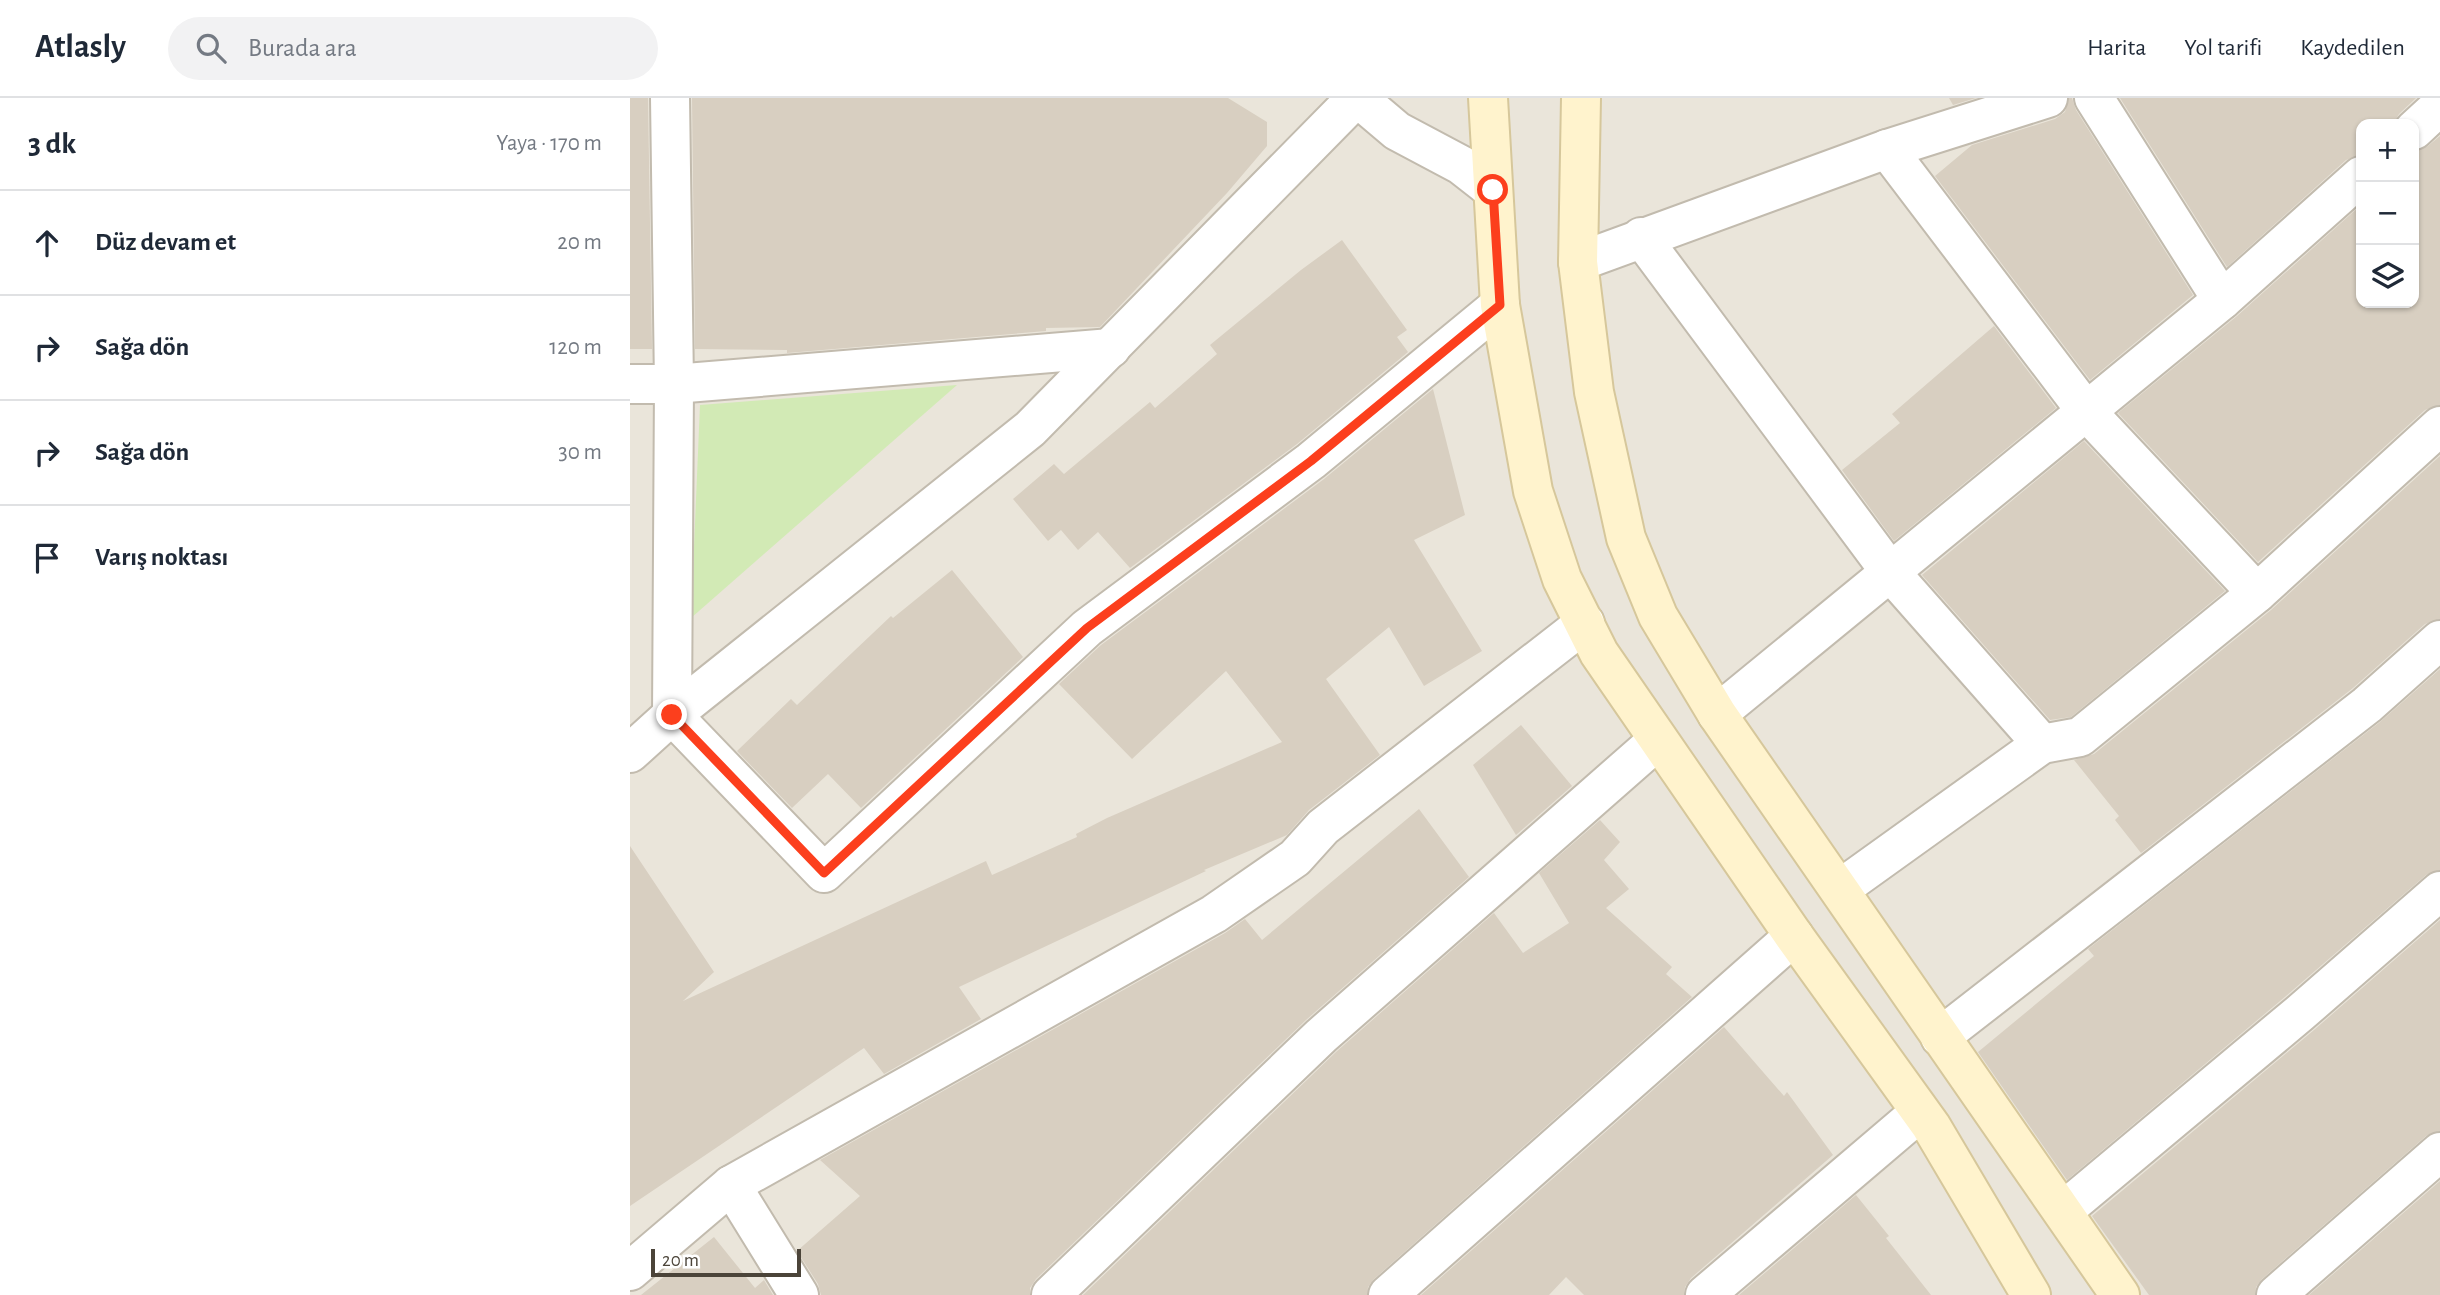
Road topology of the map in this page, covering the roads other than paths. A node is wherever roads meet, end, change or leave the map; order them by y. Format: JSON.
{"nodes":[{"id":1,"x":670,"y":98,"type":"edge"},
{"id":2,"x":1357,"y":98,"type":"edge"},
{"id":3,"x":1488,"y":98,"type":"edge"},
{"id":4,"x":1581,"y":98,"type":"edge"},
{"id":5,"x":2048,"y":98,"type":"edge"},
{"id":6,"x":2094,"y":98,"type":"edge"},
{"id":7,"x":2440,"y":106,"type":"edge"},
{"id":8,"x":2419,"y":125,"type":"edge"},
{"id":9,"x":1887,"y":149,"type":"junction"},
{"id":10,"x":2356,"y":180,"type":"edge"},
{"id":11,"x":1493,"y":190,"type":"junction"},
{"id":12,"x":1641,"y":237,"type":"junction"},
{"id":13,"x":1578,"y":262,"type":"junction"},
{"id":14,"x":2222,"y":300,"type":"junction"},
{"id":15,"x":1500,"y":305,"type":"junction"},
{"id":16,"x":1111,"y":348,"type":"junction"},
{"id":17,"x":630,"y":384,"type":"edge"},
{"id":18,"x":674,"y":384,"type":"junction"},
{"id":19,"x":2086,"y":411,"type":"junction"},
{"id":20,"x":2440,"y":426,"type":"edge"},
{"id":21,"x":1891,"y":573,"type":"junction"},
{"id":22,"x":2257,"y":593,"type":"junction"},
{"id":23,"x":1585,"y":623,"type":"junction"},
{"id":24,"x":2440,"y":640,"type":"edge"},
{"id":25,"x":1717,"y":714,"type":"junction"},
{"id":26,"x":672,"y":715,"type":"junction"},
{"id":27,"x":1658,"y":740,"type":"junction"},
{"id":28,"x":2042,"y":744,"type":"junction"},
{"id":29,"x":630,"y":753,"type":"edge"},
{"id":30,"x":1840,"y":889,"type":"junction"},
{"id":31,"x":2440,"y":891,"type":"edge"},
{"id":32,"x":1794,"y":936,"type":"junction"},
{"id":33,"x":1940,"y":1037,"type":"junction"},
{"id":34,"x":1920,"y":1111,"type":"junction"},
{"id":35,"x":2440,"y":1152,"type":"edge"},
{"id":36,"x":731,"y":1185,"type":"junction"},
{"id":37,"x":2063,"y":1211,"type":"junction"},
{"id":38,"x":630,"y":1271,"type":"edge"},
{"id":39,"x":2030,"y":1294,"type":"edge"},
{"id":40,"x":799,"y":1295,"type":"edge"},
{"id":41,"x":1051,"y":1295,"type":"edge"},
{"id":42,"x":1388,"y":1295,"type":"edge"},
{"id":43,"x":1705,"y":1295,"type":"edge"},
{"id":44,"x":2120,"y":1295,"type":"edge"},
{"id":45,"x":2276,"y":1295,"type":"edge"}],
"edges":[{"from":1,"to":18,"type":"street"},
{"from":2,"to":11,"type":"street"},
{"from":2,"to":16,"type":"street"},
{"from":3,"to":11,"type":"main road"},
{"from":4,"to":13,"type":"main road"},
{"from":5,"to":9,"type":"street"},
{"from":6,"to":14,"type":"street"},
{"from":7,"to":8,"type":"street"},
{"from":9,"to":12,"type":"street"},
{"from":9,"to":19,"type":"street"},
{"from":10,"to":14,"type":"street"},
{"from":11,"to":15,"type":"main road"},
{"from":12,"to":13,"type":"street"},
{"from":12,"to":21,"type":"street"},
{"from":13,"to":25,"type":"main road"},
{"from":14,"to":19,"type":"street"},
{"from":15,"to":23,"type":"main road"},
{"from":15,"to":26,"type":"street"},
{"from":16,"to":18,"type":"street"},
{"from":16,"to":26,"type":"street"},
{"from":17,"to":18,"type":"street"},
{"from":18,"to":26,"type":"street"},
{"from":19,"to":21,"type":"street"},
{"from":19,"to":22,"type":"street"},
{"from":20,"to":22,"type":"street"},
{"from":21,"to":25,"type":"street"},
{"from":21,"to":28,"type":"street"},
{"from":22,"to":28,"type":"street"},
{"from":23,"to":27,"type":"main road"},
{"from":23,"to":36,"type":"street"},
{"from":24,"to":33,"type":"street"},
{"from":25,"to":30,"type":"main road"},
{"from":26,"to":29,"type":"street"},
{"from":27,"to":32,"type":"main road"},
{"from":27,"to":41,"type":"street"},
{"from":28,"to":30,"type":"street"},
{"from":30,"to":33,"type":"main road"},
{"from":31,"to":37,"type":"street"},
{"from":32,"to":34,"type":"main road"},
{"from":32,"to":42,"type":"street"},
{"from":33,"to":37,"type":"main road"},
{"from":34,"to":39,"type":"main road"},
{"from":34,"to":43,"type":"street"},
{"from":35,"to":45,"type":"street"},
{"from":36,"to":38,"type":"street"},
{"from":36,"to":40,"type":"street"},
{"from":37,"to":44,"type":"main road"}]}
